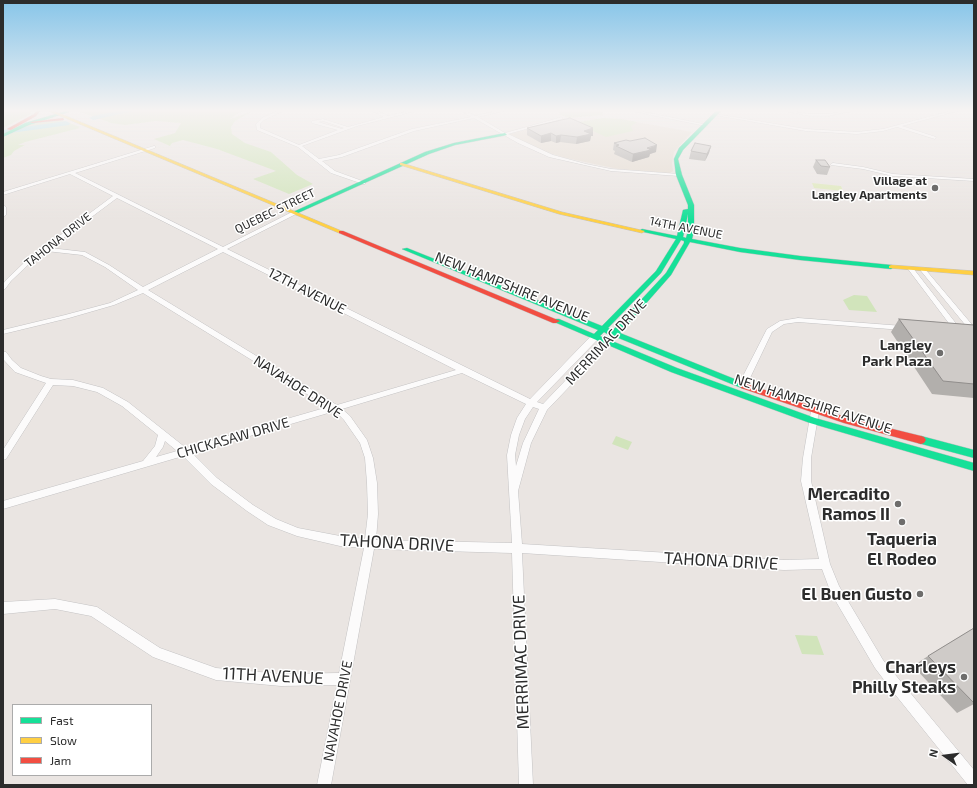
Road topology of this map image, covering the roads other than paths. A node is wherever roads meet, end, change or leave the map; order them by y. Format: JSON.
{"nodes":[{"id":1,"x":147,"y":147,"type":"edge"},
{"id":2,"x":300,"y":147,"type":"edge"},
{"id":3,"x":366,"y":147,"type":"edge"},
{"id":4,"x":446,"y":147,"type":"edge"},
{"id":5,"x":531,"y":147,"type":"edge"},
{"id":6,"x":683,"y":147,"type":"edge"},
{"id":7,"x":150,"y":148,"type":"junction"},
{"id":8,"x":318,"y":161,"type":"junction"},
{"id":9,"x":402,"y":164,"type":"junction"},
{"id":10,"x":833,"y":164,"type":"dead end"},
{"id":11,"x":71,"y":173,"type":"junction"},
{"id":12,"x":679,"y":175,"type":"junction"},
{"id":13,"x":974,"y":180,"type":"edge"},
{"id":14,"x":362,"y":183,"type":"junction"},
{"id":15,"x":3,"y":194,"type":"edge"},
{"id":16,"x":687,"y":195,"type":"junction"},
{"id":17,"x":116,"y":196,"type":"junction"},
{"id":18,"x":3,"y":207,"type":"edge"},
{"id":19,"x":300,"y":210,"type":"junction"},
{"id":20,"x":3,"y":215,"type":"edge"},
{"id":21,"x":679,"y":239,"type":"junction"},
{"id":22,"x":689,"y":241,"type":"junction"},
{"id":23,"x":45,"y":249,"type":"junction"},
{"id":24,"x":225,"y":250,"type":"junction"},
{"id":25,"x":911,"y":270,"type":"junction"},
{"id":26,"x":923,"y":270,"type":"junction"},
{"id":27,"x":974,"y":273,"type":"edge"},
{"id":28,"x":3,"y":288,"type":"edge"},
{"id":29,"x":143,"y":290,"type":"junction"},
{"id":30,"x":909,"y":328,"type":"edge"},
{"id":31,"x":602,"y":329,"type":"junction"},
{"id":32,"x":950,"y":331,"type":"edge"},
{"id":33,"x":3,"y":332,"type":"edge"},
{"id":34,"x":959,"y":332,"type":"junction"},
{"id":35,"x":974,"y":332,"type":"edge"},
{"id":36,"x":614,"y":334,"type":"junction"},
{"id":37,"x":596,"y":336,"type":"junction"},
{"id":38,"x":608,"y":341,"type":"junction"},
{"id":39,"x":3,"y":354,"type":"edge"},
{"id":40,"x":463,"y":370,"type":"junction"},
{"id":41,"x":746,"y":378,"type":"dead end"},
{"id":42,"x":51,"y":382,"type":"junction"},
{"id":43,"x":531,"y":403,"type":"junction"},
{"id":44,"x":336,"y":408,"type":"junction"},
{"id":45,"x":544,"y":408,"type":"junction"},
{"id":46,"x":815,"y":410,"type":"junction"},
{"id":47,"x":813,"y":421,"type":"junction"},
{"id":48,"x":162,"y":434,"type":"junction"},
{"id":49,"x":185,"y":452,"type":"junction"},
{"id":50,"x":974,"y":454,"type":"edge"},
{"id":51,"x":3,"y":457,"type":"edge"},
{"id":52,"x":147,"y":462,"type":"junction"},
{"id":53,"x":974,"y":467,"type":"edge"},
{"id":54,"x":514,"y":491,"type":"junction"},
{"id":55,"x":3,"y":505,"type":"edge"},
{"id":56,"x":370,"y":544,"type":"junction"},
{"id":57,"x":517,"y":548,"type":"junction"},
{"id":58,"x":824,"y":564,"type":"junction"},
{"id":59,"x":3,"y":608,"type":"edge"},
{"id":60,"x":344,"y":679,"type":"junction"},
{"id":61,"x":974,"y":781,"type":"edge"},
{"id":62,"x":324,"y":785,"type":"edge"},
{"id":63,"x":526,"y":785,"type":"edge"}],
"edges":[{"from":1,"to":7,"type":"main road","name":"NEW HAMPSHIRE AVENUE"},
{"from":2,"to":8,"type":"street"},
{"from":3,"to":8,"type":"street"},
{"from":4,"to":9,"type":"main road","name":"QUEBEC STREET"},
{"from":5,"to":12,"type":"street"},
{"from":6,"to":12,"type":"main road","name":"MERRIMAC DRIVE"},
{"from":7,"to":11,"type":"street"},
{"from":7,"to":19,"type":"main road","name":"NEW HAMPSHIRE AVENUE"},
{"from":8,"to":14,"type":"street"},
{"from":9,"to":14,"type":"main road","name":"QUEBEC STREET"},
{"from":9,"to":21,"type":"main road","name":"14TH AVENUE"},
{"from":10,"to":13,"type":"street"},
{"from":11,"to":15,"type":"street"},
{"from":11,"to":17,"type":"street","name":"12TH AVENUE"},
{"from":12,"to":16,"type":"main road","name":"MERRIMAC DRIVE"},
{"from":14,"to":19,"type":"main road","name":"QUEBEC STREET"},
{"from":16,"to":21,"type":"main road","name":"MERRIMAC DRIVE"},
{"from":16,"to":22,"type":"main road","name":"MERRIMAC DRIVE"},
{"from":17,"to":23,"type":"street","name":"TAHONA DRIVE"},
{"from":17,"to":24,"type":"street","name":"12TH AVENUE"},
{"from":18,"to":20,"type":"street"},
{"from":19,"to":24,"type":"street","name":"QUEBEC STREET"},
{"from":19,"to":31,"type":"main road","name":"NEW HAMPSHIRE AVENUE"},
{"from":19,"to":37,"type":"main road","name":"NEW HAMPSHIRE AVENUE"},
{"from":21,"to":22,"type":"main road","name":"14TH AVENUE"},
{"from":21,"to":31,"type":"main road","name":"MERRIMAC DRIVE"},
{"from":22,"to":25,"type":"main road","name":"14TH AVENUE"},
{"from":22,"to":36,"type":"main road","name":"MERRIMAC DRIVE"},
{"from":23,"to":28,"type":"street","name":"TAHONA DRIVE"},
{"from":23,"to":29,"type":"street","name":"NAVAHOE DRIVE"},
{"from":24,"to":29,"type":"street","name":"QUEBEC STREET"},
{"from":24,"to":40,"type":"street","name":"12TH AVENUE"},
{"from":25,"to":26,"type":"main road","name":"14TH AVENUE"},
{"from":25,"to":34,"type":"street"},
{"from":26,"to":27,"type":"main road","name":"14TH AVENUE"},
{"from":26,"to":35,"type":"street"},
{"from":29,"to":33,"type":"street","name":"QUEBEC STREET"},
{"from":29,"to":44,"type":"street","name":"NAVAHOE DRIVE"},
{"from":30,"to":41,"type":"street"},
{"from":31,"to":36,"type":"main road","name":"NEW HAMPSHIRE AVENUE"},
{"from":31,"to":37,"type":"main road","name":"MERRIMAC DRIVE"},
{"from":32,"to":34,"type":"street"},
{"from":34,"to":35,"type":"street"},
{"from":36,"to":38,"type":"main road","name":"MERRIMAC DRIVE"},
{"from":36,"to":46,"type":"main road","name":"NEW HAMPSHIRE AVENUE"},
{"from":37,"to":38,"type":"main road","name":"NEW HAMPSHIRE AVENUE"},
{"from":37,"to":43,"type":"street","name":"MERRIMAC DRIVE"},
{"from":38,"to":45,"type":"street","name":"MERRIMAC DRIVE"},
{"from":38,"to":47,"type":"main road","name":"NEW HAMPSHIRE AVENUE"},
{"from":39,"to":42,"type":"street","name":"TAHONA DRIVE"},
{"from":40,"to":43,"type":"street","name":"12TH AVENUE"},
{"from":40,"to":44,"type":"street","name":"CHICKASAW DRIVE"},
{"from":42,"to":48,"type":"street","name":"TAHONA DRIVE"},
{"from":42,"to":51,"type":"street"},
{"from":43,"to":45,"type":"street","name":"12TH AVENUE"},
{"from":43,"to":54,"type":"street","name":"MERRIMAC DRIVE"},
{"from":44,"to":49,"type":"street","name":"CHICKASAW DRIVE"},
{"from":44,"to":56,"type":"street","name":"NAVAHOE DRIVE"},
{"from":45,"to":54,"type":"street","name":"MERRIMAC DRIVE"},
{"from":46,"to":47,"type":"street"},
{"from":46,"to":50,"type":"main road","name":"NEW HAMPSHIRE AVENUE"},
{"from":47,"to":53,"type":"main road","name":"NEW HAMPSHIRE AVENUE"},
{"from":47,"to":58,"type":"street"},
{"from":48,"to":49,"type":"street","name":"TAHONA DRIVE"},
{"from":48,"to":52,"type":"street"},
{"from":49,"to":52,"type":"street","name":"CHICKASAW DRIVE"},
{"from":49,"to":56,"type":"street","name":"TAHONA DRIVE"},
{"from":52,"to":55,"type":"street","name":"CHICKASAW DRIVE"},
{"from":54,"to":57,"type":"street","name":"MERRIMAC DRIVE"},
{"from":56,"to":57,"type":"street","name":"TAHONA DRIVE"},
{"from":56,"to":60,"type":"street","name":"NAVAHOE DRIVE"},
{"from":57,"to":58,"type":"street","name":"TAHONA DRIVE"},
{"from":57,"to":63,"type":"street","name":"MERRIMAC DRIVE"},
{"from":58,"to":61,"type":"street"},
{"from":59,"to":60,"type":"street","name":"11TH AVENUE"},
{"from":60,"to":62,"type":"street","name":"NAVAHOE DRIVE"}]}
